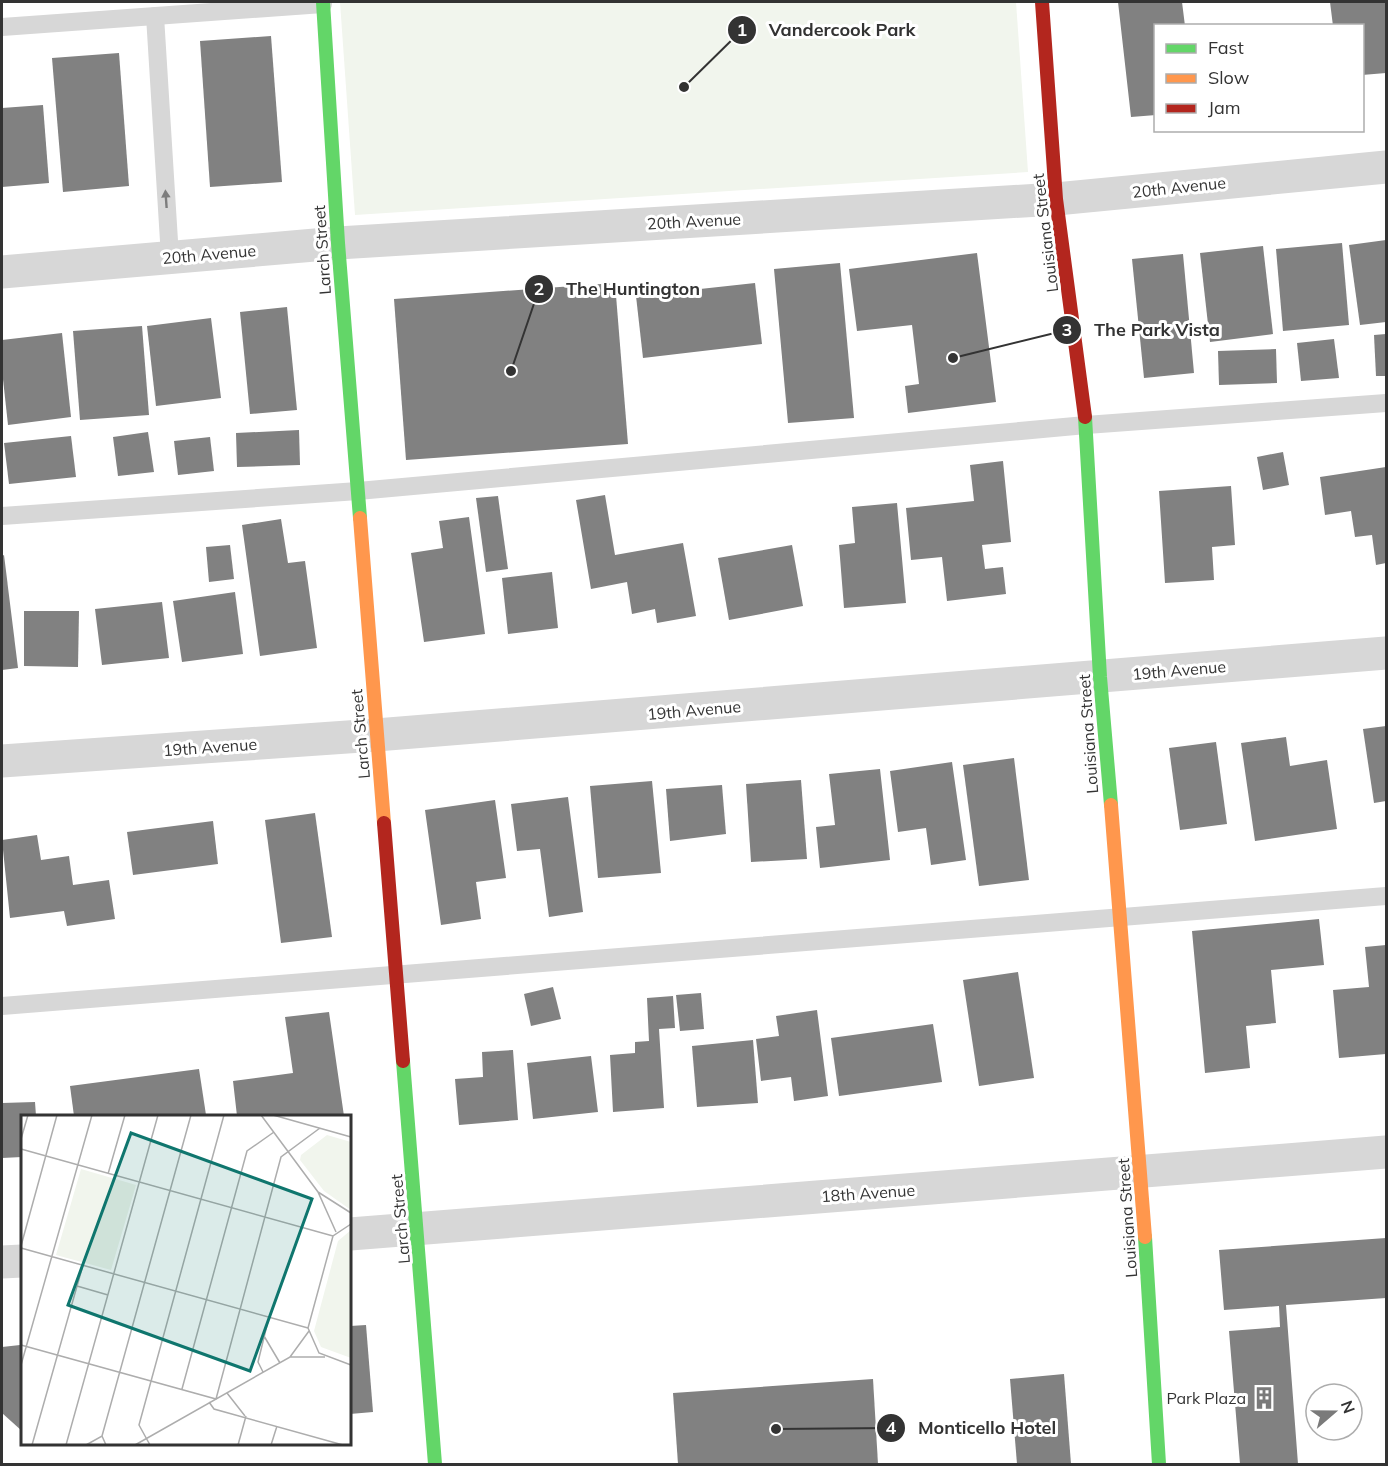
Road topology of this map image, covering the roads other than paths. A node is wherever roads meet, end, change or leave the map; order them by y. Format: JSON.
{"nodes":[{"id":1,"x":1042,"y":2,"type":"edge"},
{"id":2,"x":323,"y":3,"type":"edge"},
{"id":3,"x":155,"y":16,"type":"junction"},
{"id":4,"x":2,"y":27,"type":"edge"},
{"id":5,"x":1386,"y":167,"type":"edge"},
{"id":6,"x":1056,"y":199,"type":"junction"},
{"id":7,"x":338,"y":243,"type":"junction"},
{"id":8,"x":170,"y":257,"type":"junction"},
{"id":9,"x":2,"y":272,"type":"edge"},
{"id":10,"x":1386,"y":403,"type":"edge"},
{"id":11,"x":1086,"y":425,"type":"junction"},
{"id":12,"x":358,"y":491,"type":"junction"},
{"id":13,"x":2,"y":516,"type":"edge"},
{"id":14,"x":1386,"y":653,"type":"edge"},
{"id":15,"x":1100,"y":677,"type":"junction"},
{"id":16,"x":376,"y":735,"type":"junction"},
{"id":17,"x":2,"y":761,"type":"edge"},
{"id":18,"x":1386,"y":896,"type":"edge"},
{"id":19,"x":1119,"y":918,"type":"junction"},
{"id":20,"x":397,"y":976,"type":"junction"},
{"id":21,"x":2,"y":1006,"type":"edge"},
{"id":22,"x":1386,"y":1152,"type":"edge"},
{"id":23,"x":1141,"y":1172,"type":"junction"},
{"id":24,"x":417,"y":1229,"type":"junction"},
{"id":25,"x":351,"y":1234,"type":"edge"},
{"id":26,"x":21,"y":1261,"type":"edge"},
{"id":27,"x":2,"y":1262,"type":"edge"},
{"id":28,"x":435,"y":1464,"type":"edge"},
{"id":29,"x":1159,"y":1464,"type":"edge"}],
"edges":[{"from":1,"to":6,"type":"street","name":"Louisiana Street"},
{"from":2,"to":3,"type":"lane"},
{"from":2,"to":7,"type":"street","name":"Larch Street"},
{"from":3,"to":4,"type":"lane"},
{"from":8,"to":3,"type":"lane","one_way":true},
{"from":5,"to":6,"type":"street","name":"20th Avenue"},
{"from":6,"to":7,"type":"street","name":"20th Avenue"},
{"from":6,"to":11,"type":"street","name":"Louisiana Street"},
{"from":7,"to":8,"type":"street","name":"20th Avenue"},
{"from":7,"to":12,"type":"street","name":"Larch Street"},
{"from":8,"to":9,"type":"street","name":"20th Avenue"},
{"from":10,"to":11,"type":"lane"},
{"from":11,"to":12,"type":"lane"},
{"from":11,"to":15,"type":"street","name":"Louisiana Street"},
{"from":12,"to":13,"type":"lane"},
{"from":12,"to":16,"type":"street","name":"Larch Street"},
{"from":14,"to":15,"type":"street","name":"19th Avenue"},
{"from":15,"to":16,"type":"street","name":"19th Avenue"},
{"from":15,"to":19,"type":"street","name":"Louisiana Street"},
{"from":16,"to":17,"type":"street","name":"19th Avenue"},
{"from":16,"to":20,"type":"street","name":"Larch Street"},
{"from":18,"to":19,"type":"lane"},
{"from":19,"to":20,"type":"lane"},
{"from":19,"to":23,"type":"street","name":"Louisiana Street"},
{"from":20,"to":21,"type":"lane"},
{"from":20,"to":24,"type":"street","name":"Larch Street"},
{"from":22,"to":23,"type":"street","name":"18th Avenue"},
{"from":23,"to":24,"type":"street","name":"18th Avenue"},
{"from":23,"to":29,"type":"street","name":"Louisiana Street"},
{"from":24,"to":25,"type":"street","name":"18th Avenue"},
{"from":24,"to":28,"type":"street","name":"Larch Street"},
{"from":26,"to":27,"type":"street"}]}
